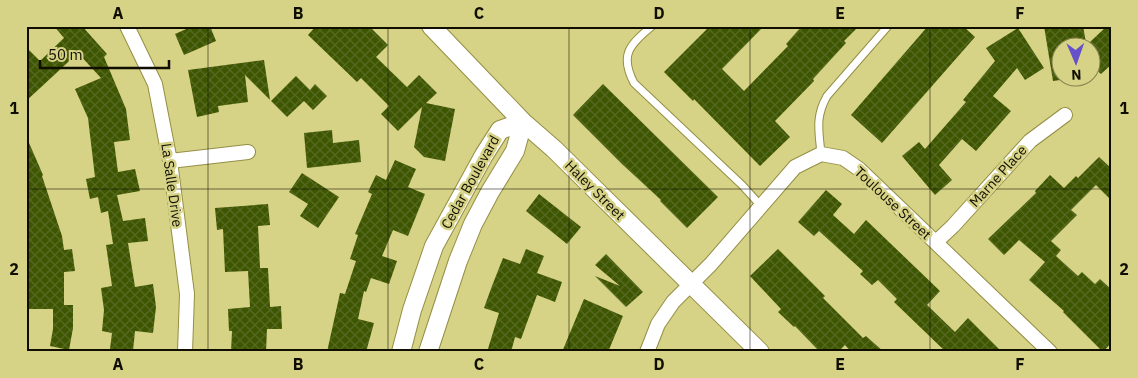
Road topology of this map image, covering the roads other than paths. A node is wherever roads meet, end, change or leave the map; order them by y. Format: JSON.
{"nodes":[{"id":1,"x":127,"y":26,"type":"edge"},
{"id":2,"x":431,"y":26,"type":"edge"},
{"id":3,"x":652,"y":26,"type":"edge"},
{"id":4,"x":888,"y":26,"type":"edge"},
{"id":5,"x":1065,"y":115,"type":"dead end"},
{"id":6,"x":523,"y":122,"type":"junction"},
{"id":7,"x":248,"y":152,"type":"dead end"},
{"id":8,"x":821,"y":154,"type":"junction"},
{"id":9,"x":170,"y":161,"type":"junction"},
{"id":10,"x":761,"y":206,"type":"junction"},
{"id":11,"x":936,"y":242,"type":"junction"},
{"id":12,"x":690,"y":285,"type":"junction"},
{"id":13,"x":185,"y":352,"type":"edge"},
{"id":14,"x":401,"y":352,"type":"edge"},
{"id":15,"x":428,"y":352,"type":"edge"},
{"id":16,"x":647,"y":352,"type":"edge"},
{"id":17,"x":760,"y":352,"type":"edge"},
{"id":18,"x":1050,"y":352,"type":"edge"}],
"edges":[{"from":1,"to":9,"type":"street","name":"La Salle Drive"},
{"from":2,"to":6,"type":"street","name":"Haley Street"},
{"from":3,"to":10,"type":"lane"},
{"from":4,"to":8,"type":"lane"},
{"from":5,"to":11,"type":"street","name":"Marne Place"},
{"from":6,"to":12,"type":"street","name":"Haley Street"},
{"from":6,"to":14,"type":"street","name":"Cedar Boulevard"},
{"from":6,"to":15,"type":"street","name":"Cedar Boulevard"},
{"from":7,"to":9,"type":"street"},
{"from":8,"to":10,"type":"street"},
{"from":8,"to":11,"type":"street","name":"Toulouse Street"},
{"from":9,"to":13,"type":"street","name":"La Salle Drive"},
{"from":10,"to":12,"type":"street"},
{"from":11,"to":18,"type":"street","name":"Toulouse Street"},
{"from":12,"to":16,"type":"street"},
{"from":12,"to":17,"type":"street","name":"Haley Street"}]}
